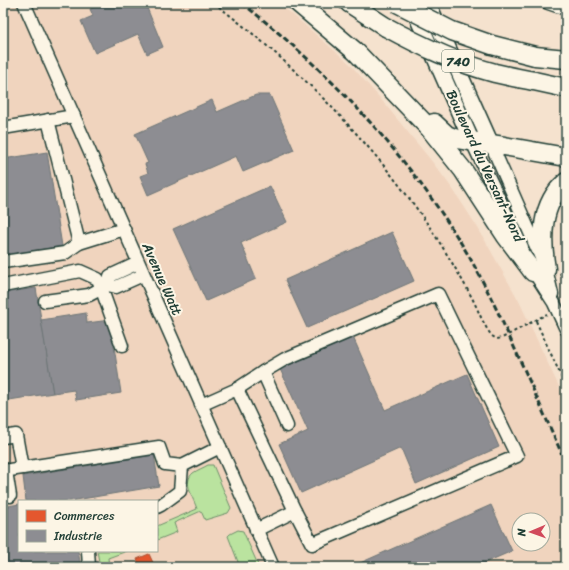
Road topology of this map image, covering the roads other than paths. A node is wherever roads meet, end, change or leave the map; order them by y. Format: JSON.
{"nodes":[{"id":1,"x":24,"y":3,"type":"edge"},
{"id":2,"x":298,"y":3,"type":"edge"},
{"id":3,"x":349,"y":3,"type":"edge"},
{"id":4,"x":397,"y":3,"type":"edge"},
{"id":5,"x":411,"y":3,"type":"edge"},
{"id":6,"x":428,"y":3,"type":"edge"},
{"id":7,"x":548,"y":3,"type":"edge"},
{"id":8,"x":566,"y":9,"type":"edge"},
{"id":9,"x":566,"y":59,"type":"edge"},
{"id":10,"x":378,"y":74,"type":"junction"},
{"id":11,"x":566,"y":88,"type":"edge"},
{"id":12,"x":74,"y":116,"type":"junction"},
{"id":13,"x":48,"y":120,"type":"junction"},
{"id":14,"x":3,"y":128,"type":"edge"},
{"id":15,"x":472,"y":142,"type":"junction"},
{"id":16,"x":491,"y":144,"type":"junction"},
{"id":17,"x":566,"y":157,"type":"edge"},
{"id":18,"x":566,"y":182,"type":"edge"},
{"id":19,"x":124,"y":229,"type":"junction"},
{"id":20,"x":78,"y":243,"type":"junction"},
{"id":21,"x":3,"y":262,"type":"edge"},
{"id":22,"x":138,"y":263,"type":"junction"},
{"id":23,"x":540,"y":271,"type":"junction"},
{"id":24,"x":143,"y":275,"type":"junction"},
{"id":25,"x":3,"y":286,"type":"edge"},
{"id":26,"x":105,"y":286,"type":"junction"},
{"id":27,"x":45,"y":301,"type":"dead end"},
{"id":28,"x":565,"y":324,"type":"edge"},
{"id":29,"x":122,"y":346,"type":"dead end"},
{"id":30,"x":263,"y":372,"type":"junction"},
{"id":31,"x":237,"y":389,"type":"junction"},
{"id":32,"x":201,"y":405,"type":"junction"},
{"id":33,"x":287,"y":426,"type":"dead end"},
{"id":34,"x":3,"y":436,"type":"edge"},
{"id":35,"x":220,"y":447,"type":"junction"},
{"id":36,"x":182,"y":466,"type":"junction"},
{"id":37,"x":22,"y":468,"type":"junction"},
{"id":38,"x":4,"y":471,"type":"edge"},
{"id":39,"x":10,"y":496,"type":"dead end"},
{"id":40,"x":158,"y":506,"type":"edge"},
{"id":41,"x":295,"y":511,"type":"junction"},
{"id":42,"x":256,"y":530,"type":"junction"},
{"id":43,"x":88,"y":552,"type":"edge"},
{"id":44,"x":89,"y":567,"type":"edge"},
{"id":45,"x":272,"y":567,"type":"edge"}],
"edges":[{"from":1,"to":12,"type":"street","name":"Avenue Watt"},
{"from":2,"to":10,"type":"highway"},
{"from":3,"to":11,"type":"highway","number":"740","bridge":true},
{"from":4,"to":9,"type":"highway","number":"740","bridge":true},
{"from":5,"to":15,"type":"main road","name":"Boulevard du Versant-Nord"},
{"from":6,"to":16,"type":"main road","name":"Boulevard du Versant-Nord"},
{"from":7,"to":8,"type":"street"},
{"from":10,"to":15,"type":"highway"},
{"from":10,"to":23,"type":"highway"},
{"from":12,"to":13,"type":"street"},
{"from":12,"to":19,"type":"street","name":"Avenue Watt"},
{"from":13,"to":14,"type":"street"},
{"from":13,"to":20,"type":"street"},
{"from":15,"to":16,"type":"highway"},
{"from":15,"to":23,"type":"street","name":"Boulevard du Versant-Nord"},
{"from":16,"to":17,"type":"highway"},
{"from":16,"to":23,"type":"street","name":"Boulevard du Versant-Nord"},
{"from":18,"to":23,"type":"highway"},
{"from":19,"to":20,"type":"street"},
{"from":19,"to":22,"type":"street","name":"Avenue Watt"},
{"from":20,"to":21,"type":"street"},
{"from":22,"to":24,"type":"street","name":"Avenue Watt"},
{"from":22,"to":26,"type":"street"},
{"from":23,"to":28,"type":"street","name":"Boulevard du Versant-Nord"},
{"from":24,"to":26,"type":"street"},
{"from":24,"to":32,"type":"street","name":"Avenue Watt"},
{"from":25,"to":26,"type":"street"},
{"from":26,"to":27,"type":"street"},
{"from":26,"to":29,"type":"street"},
{"from":30,"to":31,"type":"street"},
{"from":30,"to":33,"type":"street"},
{"from":30,"to":41,"type":"street"},
{"from":31,"to":32,"type":"street"},
{"from":31,"to":41,"type":"street"},
{"from":32,"to":35,"type":"street","name":"Avenue Watt"},
{"from":34,"to":37,"type":"street"},
{"from":35,"to":36,"type":"street"},
{"from":35,"to":42,"type":"street","name":"Avenue Watt"},
{"from":36,"to":37,"type":"street"},
{"from":36,"to":40,"type":"street"},
{"from":37,"to":38,"type":"street"},
{"from":38,"to":39,"type":"street"},
{"from":41,"to":42,"type":"street"},
{"from":42,"to":45,"type":"street","name":"Avenue Watt"},
{"from":43,"to":44,"type":"street"}]}
